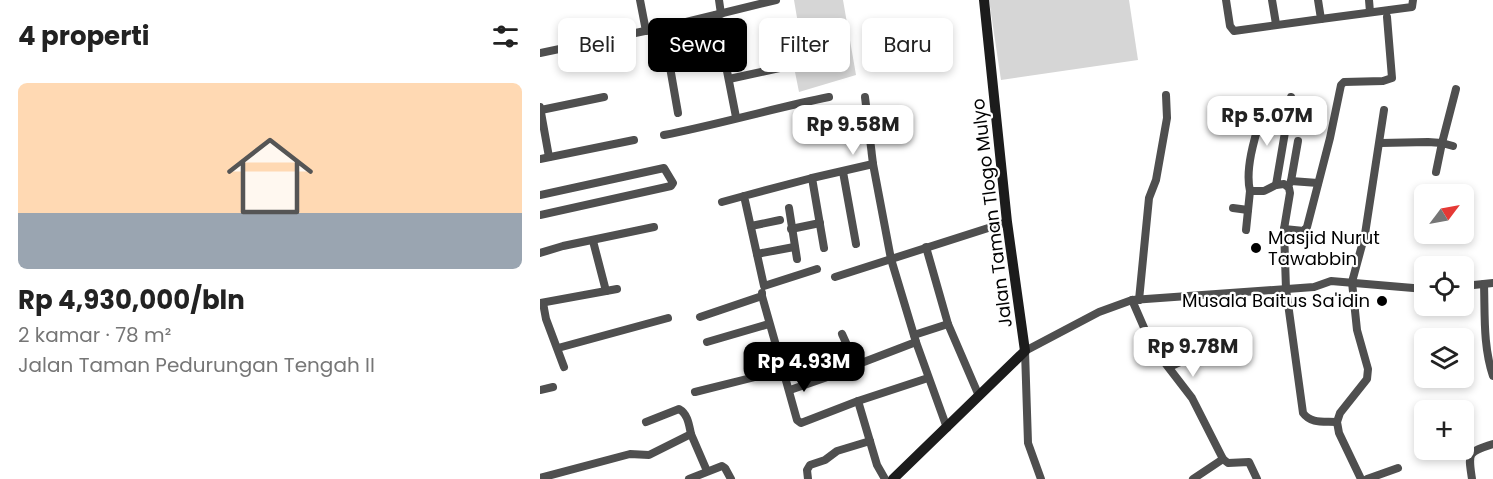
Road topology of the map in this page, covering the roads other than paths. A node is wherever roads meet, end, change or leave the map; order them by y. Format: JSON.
{"nodes":[{"id":1,"x":640,"y":0,"type":"edge"},
{"id":2,"x":719,"y":0,"type":"edge"},
{"id":3,"x":776,"y":0,"type":"edge"},
{"id":4,"x":984,"y":0,"type":"edge"},
{"id":5,"x":1226,"y":0,"type":"edge"},
{"id":6,"x":1272,"y":0,"type":"edge"},
{"id":7,"x":1318,"y":0,"type":"edge"},
{"id":8,"x":1369,"y":0,"type":"edge"},
{"id":9,"x":1413,"y":0,"type":"edge"},
{"id":10,"x":1418,"y":0,"type":"edge"},
{"id":11,"x":753,"y":3,"type":"edge"},
{"id":12,"x":1370,"y":12,"type":"junction"},
{"id":13,"x":719,"y":14,"type":"junction"},
{"id":14,"x":1387,"y":17,"type":"dead end"},
{"id":15,"x":702,"y":18,"type":"edge"},
{"id":16,"x":1319,"y":19,"type":"junction"},
{"id":17,"x":1276,"y":24,"type":"junction"},
{"id":18,"x":646,"y":30,"type":"joint"},
{"id":19,"x":540,"y":53,"type":"edge"},
{"id":20,"x":671,"y":72,"type":"edge"},
{"id":21,"x":761,"y":72,"type":"edge"},
{"id":22,"x":729,"y":79,"type":"junction"},
{"id":23,"x":1456,"y":89,"type":"dead end"},
{"id":24,"x":1166,"y":95,"type":"dead end"},
{"id":25,"x":604,"y":97,"type":"dead end"},
{"id":26,"x":829,"y":97,"type":"dead end"},
{"id":27,"x":866,"y":97,"type":"dead end"},
{"id":28,"x":1291,"y":97,"type":"dead end"},
{"id":29,"x":1265,"y":103,"type":"dead end"},
{"id":30,"x":540,"y":106,"type":"edge"},
{"id":31,"x":541,"y":110,"type":"edge"},
{"id":32,"x":1384,"y":110,"type":"dead end"},
{"id":33,"x":678,"y":113,"type":"dead end"},
{"id":34,"x":736,"y":117,"type":"junction"},
{"id":35,"x":664,"y":135,"type":"dead end"},
{"id":36,"x":634,"y":140,"type":"dead end"},
{"id":37,"x":1298,"y":141,"type":"dead end"},
{"id":38,"x":1380,"y":143,"type":"junction"},
{"id":39,"x":1442,"y":143,"type":"junction"},
{"id":40,"x":1453,"y":146,"type":"dead end"},
{"id":41,"x":544,"y":158,"type":"edge"},
{"id":42,"x":873,"y":164,"type":"junction"},
{"id":43,"x":843,"y":172,"type":"junction"},
{"id":44,"x":1436,"y":172,"type":"dead end"},
{"id":45,"x":812,"y":178,"type":"junction"},
{"id":46,"x":1318,"y":183,"type":"junction"},
{"id":47,"x":1290,"y":184,"type":"junction"},
{"id":48,"x":1276,"y":185,"type":"junction"},
{"id":49,"x":1250,"y":191,"type":"junction"},
{"id":50,"x":540,"y":195,"type":"edge"},
{"id":51,"x":744,"y":196,"type":"junction"},
{"id":52,"x":722,"y":201,"type":"dead end"},
{"id":53,"x":789,"y":208,"type":"dead end"},
{"id":54,"x":1233,"y":208,"type":"dead end"},
{"id":55,"x":1248,"y":210,"type":"junction"},
{"id":56,"x":540,"y":215,"type":"edge"},
{"id":57,"x":780,"y":220,"type":"dead end"},
{"id":58,"x":1007,"y":222,"type":"junction"},
{"id":59,"x":820,"y":223,"type":"junction"},
{"id":60,"x":751,"y":226,"type":"junction"},
{"id":61,"x":654,"y":227,"type":"dead end"},
{"id":62,"x":790,"y":229,"type":"junction"},
{"id":63,"x":1284,"y":229,"type":"junction"},
{"id":64,"x":1246,"y":230,"type":"dead end"},
{"id":65,"x":592,"y":241,"type":"junction"},
{"id":66,"x":856,"y":244,"type":"dead end"},
{"id":67,"x":794,"y":247,"type":"junction"},
{"id":68,"x":926,"y":247,"type":"junction"},
{"id":69,"x":824,"y":248,"type":"dead end"},
{"id":70,"x":540,"y":254,"type":"edge"},
{"id":71,"x":757,"y":254,"type":"junction"},
{"id":72,"x":797,"y":259,"type":"dead end"},
{"id":73,"x":891,"y":259,"type":"junction"},
{"id":74,"x":817,"y":269,"type":"dead end"},
{"id":75,"x":835,"y":277,"type":"dead end"},
{"id":76,"x":1352,"y":282,"type":"junction"},
{"id":77,"x":1489,"y":284,"type":"edge"},
{"id":78,"x":1474,"y":285,"type":"edge"},
{"id":79,"x":764,"y":286,"type":"junction"},
{"id":80,"x":1414,"y":288,"type":"edge"},
{"id":81,"x":617,"y":289,"type":"dead end"},
{"id":82,"x":1286,"y":289,"type":"junction"},
{"id":83,"x":606,"y":291,"type":"junction"},
{"id":84,"x":762,"y":296,"type":"junction"},
{"id":85,"x":1136,"y":300,"type":"junction"},
{"id":86,"x":542,"y":303,"type":"edge"},
{"id":87,"x":700,"y":317,"type":"dead end"},
{"id":88,"x":668,"y":318,"type":"dead end"},
{"id":89,"x":769,"y":324,"type":"junction"},
{"id":90,"x":948,"y":324,"type":"junction"},
{"id":91,"x":842,"y":334,"type":"dead end"},
{"id":92,"x":915,"y":339,"type":"junction"},
{"id":93,"x":707,"y":342,"type":"dead end"},
{"id":94,"x":558,"y":348,"type":"junction"},
{"id":95,"x":1025,"y":351,"type":"junction"},
{"id":96,"x":1202,"y":352,"type":"dead end"},
{"id":97,"x":856,"y":365,"type":"junction"},
{"id":98,"x":564,"y":367,"type":"dead end"},
{"id":99,"x":1168,"y":367,"type":"junction"},
{"id":100,"x":783,"y":370,"type":"junction"},
{"id":101,"x":1493,"y":376,"type":"edge"},
{"id":102,"x":928,"y":378,"type":"junction"},
{"id":103,"x":553,"y":387,"type":"dead end"},
{"id":104,"x":540,"y":390,"type":"edge"},
{"id":105,"x":790,"y":390,"type":"junction"},
{"id":106,"x":695,"y":392,"type":"dead end"},
{"id":107,"x":979,"y":396,"type":"junction"},
{"id":108,"x":858,"y":401,"type":"junction"},
{"id":109,"x":646,"y":422,"type":"dead end"},
{"id":110,"x":1337,"y":422,"type":"junction"},
{"id":111,"x":947,"y":428,"type":"junction"},
{"id":112,"x":691,"y":434,"type":"junction"},
{"id":113,"x":870,"y":441,"type":"junction"},
{"id":114,"x":1493,"y":444,"type":"edge"},
{"id":115,"x":1223,"y":459,"type":"junction"},
{"id":116,"x":1398,"y":468,"type":"dead end"},
{"id":117,"x":707,"y":471,"type":"junction"},
{"id":118,"x":540,"y":478,"type":"edge"},
{"id":119,"x":689,"y":479,"type":"edge"},
{"id":120,"x":731,"y":479,"type":"edge"},
{"id":121,"x":808,"y":479,"type":"edge"},
{"id":122,"x":885,"y":479,"type":"edge"},
{"id":123,"x":893,"y":479,"type":"edge"},
{"id":124,"x":1041,"y":479,"type":"edge"},
{"id":125,"x":1193,"y":479,"type":"edge"},
{"id":126,"x":1257,"y":479,"type":"edge"},
{"id":127,"x":1361,"y":479,"type":"edge"},
{"id":128,"x":1367,"y":479,"type":"edge"},
{"id":129,"x":1472,"y":479,"type":"edge"}],
"edges":[{"from":1,"to":18,"type":"street"},
{"from":2,"to":13,"type":"street"},
{"from":3,"to":11,"type":"street"},
{"from":4,"to":58,"type":"street","name":"Jalan Taman Tlogo Mulyo"},
{"from":5,"to":17,"type":"street"},
{"from":6,"to":17,"type":"street"},
{"from":7,"to":16,"type":"street"},
{"from":8,"to":12,"type":"street"},
{"from":9,"to":10,"type":"street"},
{"from":9,"to":12,"type":"street"},
{"from":11,"to":13,"type":"street"},
{"from":12,"to":16,"type":"street"},
{"from":13,"to":15,"type":"street"},
{"from":13,"to":22,"type":"street"},
{"from":14,"to":46,"type":"street"},
{"from":16,"to":17,"type":"street"},
{"from":18,"to":19,"type":"street"},
{"from":20,"to":33,"type":"street"},
{"from":21,"to":22,"type":"street"},
{"from":22,"to":34,"type":"street"},
{"from":23,"to":39,"type":"street"},
{"from":24,"to":85,"type":"street"},
{"from":25,"to":31,"type":"street"},
{"from":26,"to":34,"type":"street"},
{"from":27,"to":42,"type":"street"},
{"from":28,"to":48,"type":"street"},
{"from":29,"to":49,"type":"street"},
{"from":30,"to":31,"type":"street"},
{"from":31,"to":41,"type":"street"},
{"from":32,"to":38,"type":"street"},
{"from":34,"to":35,"type":"street"},
{"from":36,"to":41,"type":"street"},
{"from":37,"to":47,"type":"street"},
{"from":38,"to":39,"type":"street"},
{"from":38,"to":76,"type":"street"},
{"from":39,"to":40,"type":"street"},
{"from":39,"to":44,"type":"street"},
{"from":42,"to":43,"type":"street"},
{"from":42,"to":73,"type":"street"},
{"from":43,"to":45,"type":"street"},
{"from":43,"to":66,"type":"street"},
{"from":45,"to":51,"type":"street"},
{"from":45,"to":59,"type":"street"},
{"from":46,"to":47,"type":"street"},
{"from":46,"to":63,"type":"street"},
{"from":47,"to":48,"type":"street"},
{"from":47,"to":63,"type":"street"},
{"from":48,"to":49,"type":"street"},
{"from":49,"to":55,"type":"street"},
{"from":50,"to":56,"type":"street"},
{"from":51,"to":52,"type":"street"},
{"from":51,"to":60,"type":"street"},
{"from":53,"to":62,"type":"street"},
{"from":54,"to":55,"type":"street"},
{"from":55,"to":64,"type":"street"},
{"from":57,"to":60,"type":"street"},
{"from":58,"to":68,"type":"street"},
{"from":58,"to":95,"type":"street","name":"Jalan Taman Tlogo Mulyo"},
{"from":59,"to":62,"type":"street"},
{"from":59,"to":69,"type":"street"},
{"from":60,"to":71,"type":"street"},
{"from":61,"to":65,"type":"street"},
{"from":62,"to":67,"type":"street"},
{"from":63,"to":82,"type":"street"},
{"from":65,"to":70,"type":"street"},
{"from":65,"to":83,"type":"street"},
{"from":67,"to":71,"type":"street"},
{"from":67,"to":72,"type":"street"},
{"from":68,"to":73,"type":"street"},
{"from":68,"to":90,"type":"street"},
{"from":71,"to":79,"type":"street"},
{"from":73,"to":75,"type":"street"},
{"from":73,"to":92,"type":"street"},
{"from":74,"to":79,"type":"street"},
{"from":76,"to":80,"type":"street"},
{"from":76,"to":82,"type":"street"},
{"from":76,"to":110,"type":"street"},
{"from":77,"to":78,"type":"street"},
{"from":77,"to":101,"type":"street"},
{"from":79,"to":84,"type":"street"},
{"from":81,"to":83,"type":"street"},
{"from":82,"to":85,"type":"street"},
{"from":82,"to":110,"type":"street"},
{"from":83,"to":86,"type":"street"},
{"from":84,"to":87,"type":"street"},
{"from":84,"to":89,"type":"street"},
{"from":85,"to":95,"type":"street"},
{"from":85,"to":99,"type":"street"},
{"from":86,"to":94,"type":"street"},
{"from":88,"to":94,"type":"street"},
{"from":89,"to":93,"type":"street"},
{"from":89,"to":100,"type":"street"},
{"from":90,"to":92,"type":"street"},
{"from":90,"to":107,"type":"street"},
{"from":91,"to":97,"type":"street"},
{"from":92,"to":97,"type":"street"},
{"from":92,"to":102,"type":"street"},
{"from":94,"to":98,"type":"street"},
{"from":95,"to":107,"type":"street"},
{"from":95,"to":124,"type":"street"},
{"from":96,"to":99,"type":"street"},
{"from":97,"to":105,"type":"street"},
{"from":99,"to":115,"type":"street"},
{"from":100,"to":105,"type":"street"},
{"from":100,"to":106,"type":"street"},
{"from":102,"to":108,"type":"street"},
{"from":102,"to":111,"type":"street"},
{"from":103,"to":104,"type":"street"},
{"from":105,"to":108,"type":"street"},
{"from":107,"to":111,"type":"street"},
{"from":108,"to":113,"type":"street"},
{"from":109,"to":112,"type":"street"},
{"from":110,"to":127,"type":"street"},
{"from":111,"to":123,"type":"street"},
{"from":112,"to":117,"type":"street"},
{"from":112,"to":118,"type":"street"},
{"from":113,"to":121,"type":"street"},
{"from":113,"to":122,"type":"street"},
{"from":114,"to":129,"type":"street"},
{"from":115,"to":125,"type":"street"},
{"from":115,"to":126,"type":"street"},
{"from":116,"to":128,"type":"street"},
{"from":117,"to":119,"type":"street"},
{"from":117,"to":120,"type":"street"}]}
